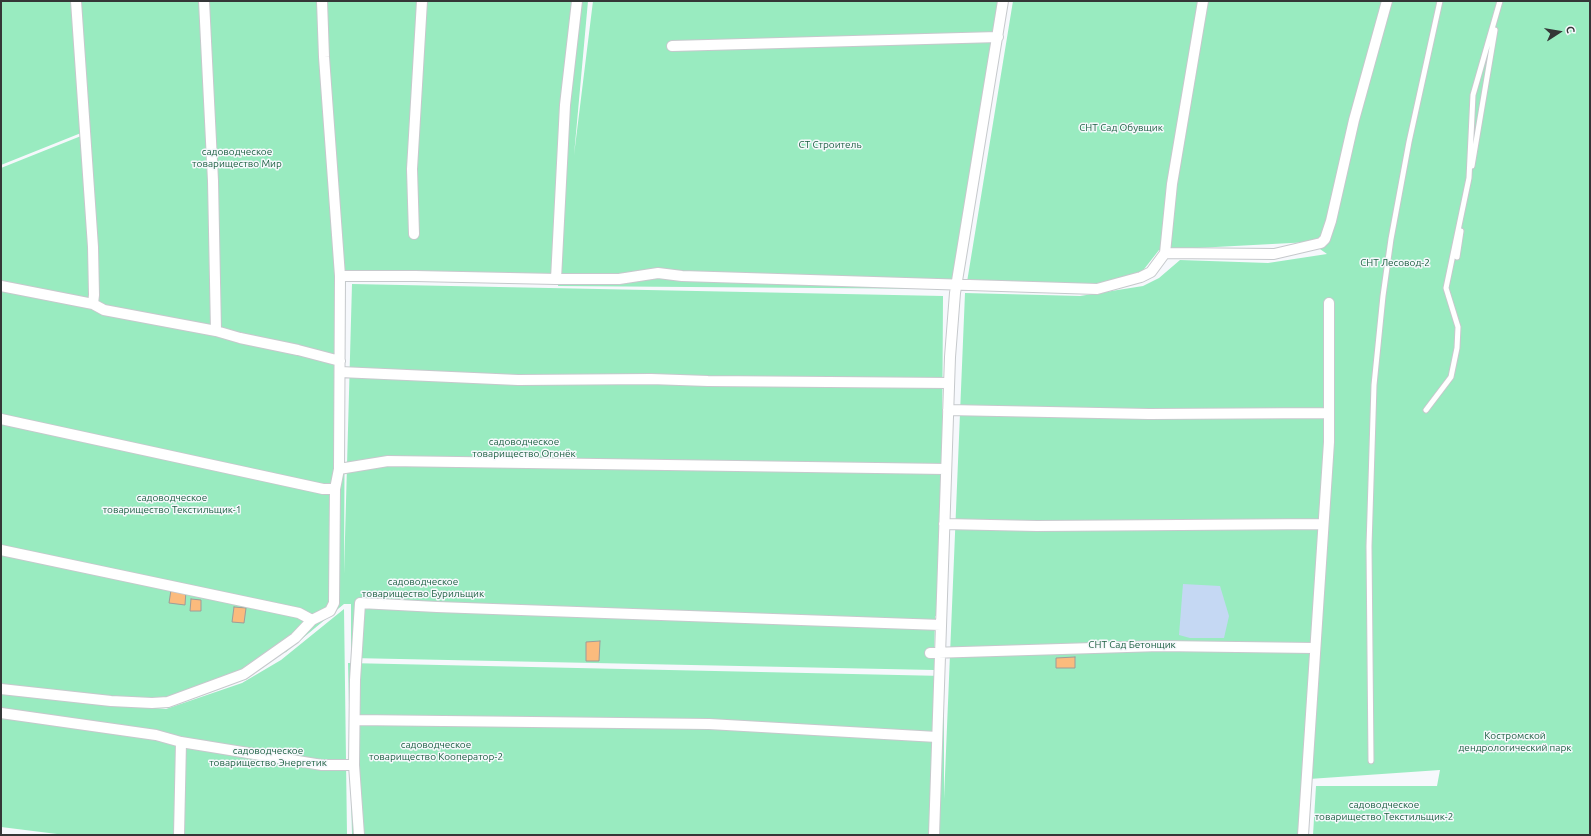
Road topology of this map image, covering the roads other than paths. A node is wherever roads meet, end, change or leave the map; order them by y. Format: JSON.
{"nodes":[{"id":1,"x":76,"y":1,"type":"edge"},
{"id":2,"x":204,"y":1,"type":"edge"},
{"id":3,"x":322,"y":1,"type":"edge"},
{"id":4,"x":422,"y":1,"type":"edge"},
{"id":5,"x":578,"y":1,"type":"edge"},
{"id":6,"x":1003,"y":1,"type":"edge"},
{"id":7,"x":1202,"y":1,"type":"edge"},
{"id":8,"x":1387,"y":1,"type":"edge"},
{"id":9,"x":1440,"y":1,"type":"edge"},
{"id":10,"x":1500,"y":1,"type":"edge"},
{"id":11,"x":998,"y":38,"type":"junction"},
{"id":12,"x":672,"y":46,"type":"dead end"},
{"id":13,"x":414,"y":234,"type":"dead end"},
{"id":14,"x":1165,"y":253,"type":"junction"},
{"id":15,"x":1457,"y":257,"type":"dead end"},
{"id":16,"x":340,"y":276,"type":"junction"},
{"id":17,"x":556,"y":280,"type":"junction"},
{"id":18,"x":956,"y":285,"type":"junction"},
{"id":19,"x":1,"y":286,"type":"edge"},
{"id":20,"x":1329,"y":303,"type":"dead end"},
{"id":21,"x":93,"y":304,"type":"junction"},
{"id":22,"x":216,"y":331,"type":"junction"},
{"id":23,"x":340,"y":361,"type":"junction"},
{"id":24,"x":340,"y":372,"type":"junction"},
{"id":25,"x":949,"y":383,"type":"junction"},
{"id":26,"x":948,"y":410,"type":"junction"},
{"id":27,"x":1426,"y":410,"type":"dead end"},
{"id":28,"x":1328,"y":413,"type":"junction"},
{"id":29,"x":1,"y":419,"type":"edge"},
{"id":30,"x":339,"y":469,"type":"junction"},
{"id":31,"x":946,"y":469,"type":"junction"},
{"id":32,"x":335,"y":489,"type":"junction"},
{"id":33,"x":944,"y":524,"type":"junction"},
{"id":34,"x":1323,"y":524,"type":"junction"},
{"id":35,"x":1,"y":550,"type":"edge"},
{"id":36,"x":312,"y":620,"type":"junction"},
{"id":37,"x":941,"y":626,"type":"junction"},
{"id":38,"x":1314,"y":648,"type":"junction"},
{"id":39,"x":940,"y":652,"type":"junction"},
{"id":40,"x":930,"y":653,"type":"dead end"},
{"id":41,"x":1,"y":689,"type":"edge"},
{"id":42,"x":1,"y":713,"type":"edge"},
{"id":43,"x":355,"y":720,"type":"junction"},
{"id":44,"x":938,"y":737,"type":"junction"},
{"id":45,"x":181,"y":742,"type":"junction"},
{"id":46,"x":1371,"y":761,"type":"dead end"},
{"id":47,"x":354,"y":765,"type":"junction"},
{"id":48,"x":179,"y":835,"type":"edge"},
{"id":49,"x":359,"y":835,"type":"edge"},
{"id":50,"x":934,"y":835,"type":"edge"},
{"id":51,"x":1303,"y":835,"type":"edge"}],
"edges":[{"from":1,"to":21,"type":"street"},
{"from":2,"to":22,"type":"street"},
{"from":3,"to":16,"type":"street"},
{"from":4,"to":13,"type":"street"},
{"from":5,"to":17,"type":"street"},
{"from":6,"to":11,"type":"street"},
{"from":7,"to":14,"type":"street"},
{"from":8,"to":14,"type":"street"},
{"from":9,"to":46,"type":"lane"},
{"from":10,"to":15,"type":"lane"},
{"from":10,"to":27,"type":"lane"},
{"from":11,"to":12,"type":"street"},
{"from":11,"to":18,"type":"street"},
{"from":14,"to":18,"type":"street"},
{"from":16,"to":17,"type":"street"},
{"from":16,"to":23,"type":"street"},
{"from":17,"to":18,"type":"street"},
{"from":18,"to":25,"type":"street"},
{"from":19,"to":21,"type":"street"},
{"from":20,"to":28,"type":"street"},
{"from":21,"to":22,"type":"street"},
{"from":22,"to":23,"type":"street"},
{"from":23,"to":24,"type":"street"},
{"from":24,"to":25,"type":"street"},
{"from":24,"to":30,"type":"street"},
{"from":25,"to":26,"type":"street"},
{"from":26,"to":28,"type":"street"},
{"from":26,"to":31,"type":"street"},
{"from":28,"to":34,"type":"street"},
{"from":29,"to":32,"type":"street"},
{"from":30,"to":31,"type":"street"},
{"from":30,"to":32,"type":"street"},
{"from":31,"to":33,"type":"street"},
{"from":32,"to":36,"type":"street"},
{"from":33,"to":34,"type":"street"},
{"from":33,"to":37,"type":"street"},
{"from":34,"to":38,"type":"street"},
{"from":35,"to":36,"type":"street"},
{"from":36,"to":41,"type":"street"},
{"from":37,"to":39,"type":"street"},
{"from":37,"to":43,"type":"street"},
{"from":38,"to":39,"type":"street"},
{"from":38,"to":51,"type":"street"},
{"from":39,"to":40,"type":"street"},
{"from":39,"to":44,"type":"street"},
{"from":42,"to":45,"type":"street"},
{"from":43,"to":44,"type":"street"},
{"from":43,"to":47,"type":"street"},
{"from":44,"to":50,"type":"street"},
{"from":45,"to":47,"type":"street"},
{"from":45,"to":48,"type":"street"},
{"from":47,"to":49,"type":"street"}]}
